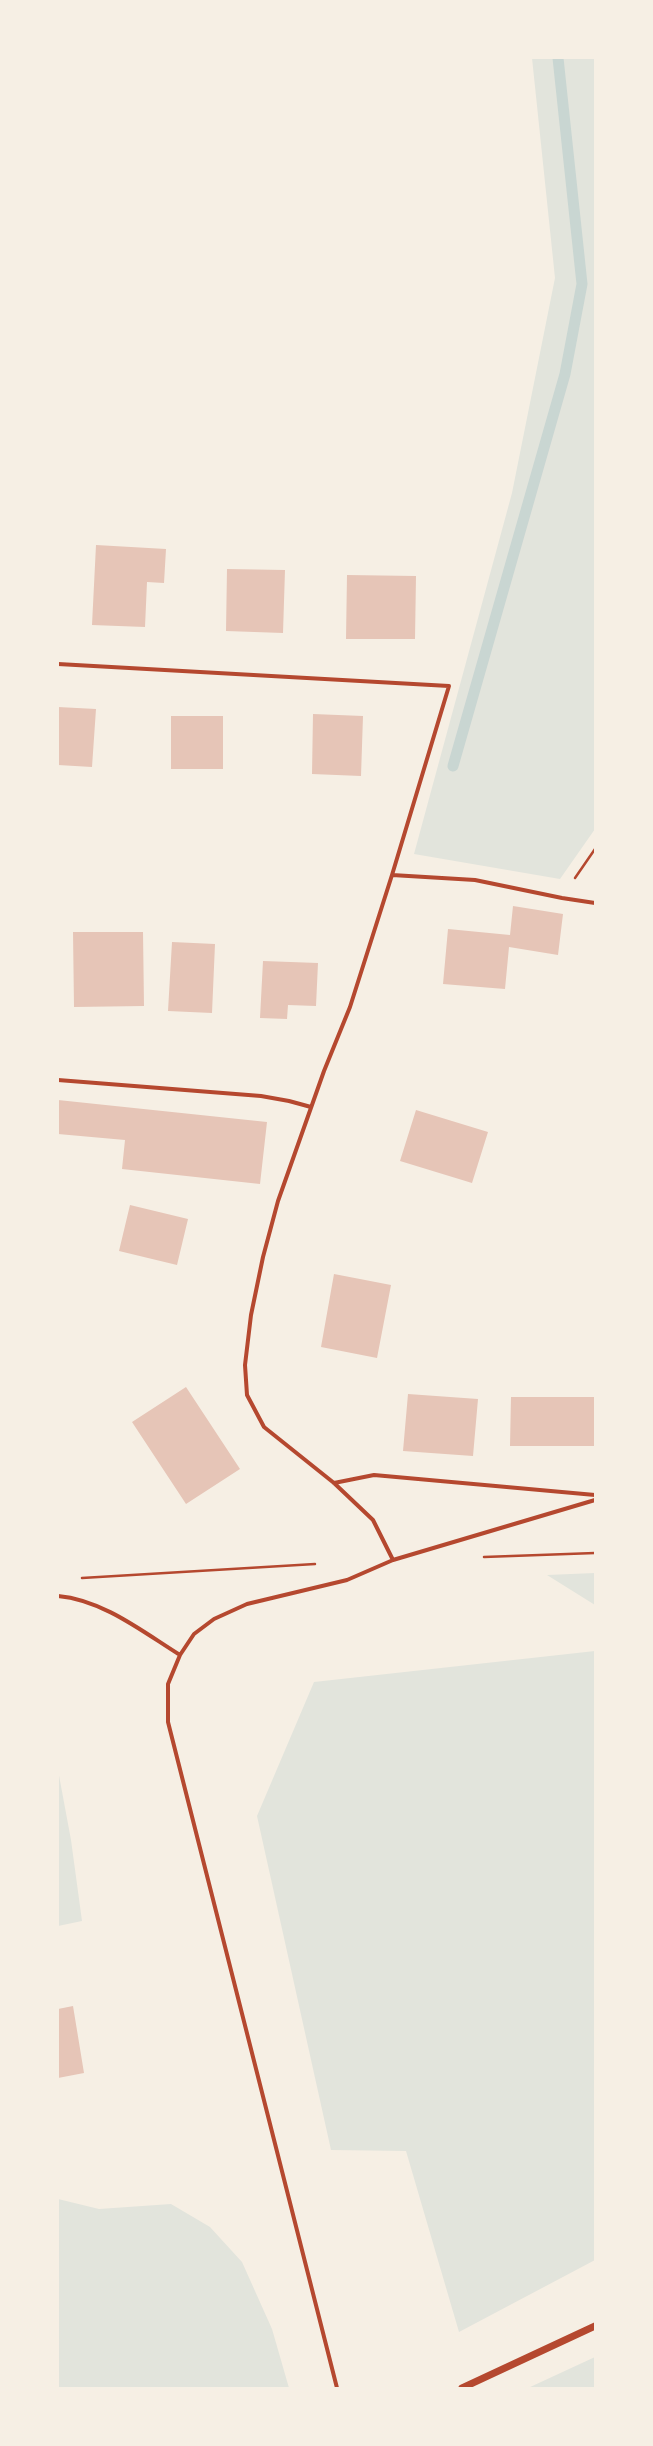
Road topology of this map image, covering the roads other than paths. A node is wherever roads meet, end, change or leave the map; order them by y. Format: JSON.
{"nodes":[{"id":1,"x":58,"y":664,"type":"edge"},
{"id":2,"x":392,"y":875,"type":"junction"},
{"id":3,"x":595,"y":903,"type":"edge"},
{"id":4,"x":58,"y":1080,"type":"edge"},
{"id":5,"x":311,"y":1107,"type":"junction"},
{"id":6,"x":334,"y":1483,"type":"junction"},
{"id":7,"x":595,"y":1495,"type":"edge"},
{"id":8,"x":595,"y":1500,"type":"edge"},
{"id":9,"x":393,"y":1560,"type":"junction"},
{"id":10,"x":58,"y":1596,"type":"edge"},
{"id":11,"x":180,"y":1655,"type":"junction"},
{"id":12,"x":595,"y":2326,"type":"edge"},
{"id":13,"x":337,"y":2388,"type":"edge"},
{"id":14,"x":462,"y":2388,"type":"edge"}],
"edges":[{"from":1,"to":2,"type":"street"},
{"from":2,"to":3,"type":"street"},
{"from":2,"to":5,"type":"street"},
{"from":4,"to":5,"type":"street"},
{"from":5,"to":6,"type":"street"},
{"from":6,"to":7,"type":"street"},
{"from":6,"to":9,"type":"street"},
{"from":8,"to":9,"type":"street"},
{"from":9,"to":11,"type":"street"},
{"from":10,"to":11,"type":"street"},
{"from":11,"to":13,"type":"street"},
{"from":12,"to":14,"type":"street"}]}
